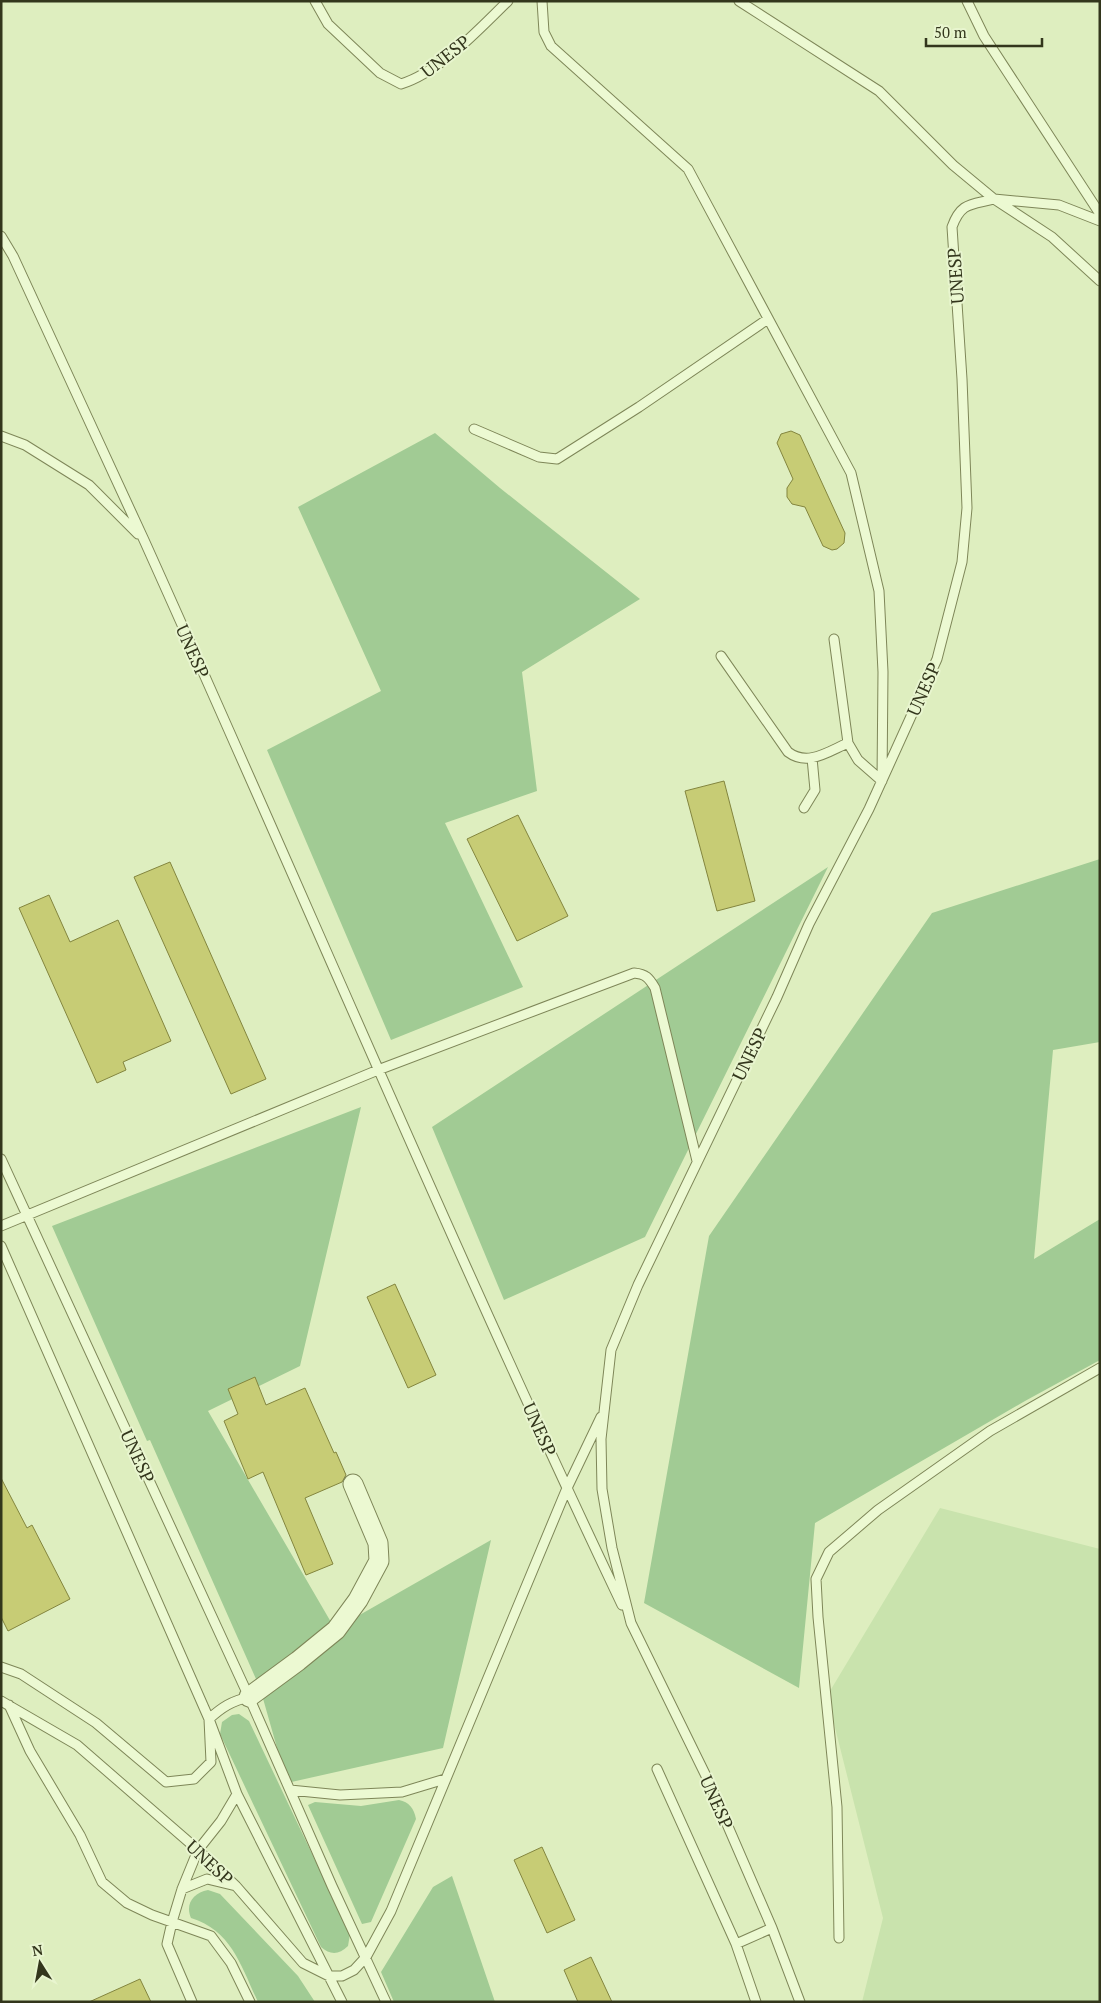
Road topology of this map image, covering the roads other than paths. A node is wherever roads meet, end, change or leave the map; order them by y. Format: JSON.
{"nodes":[{"id":1,"x":316,"y":1,"type":"edge"},
{"id":2,"x":508,"y":1,"type":"edge"},
{"id":3,"x":542,"y":1,"type":"edge"},
{"id":4,"x":739,"y":1,"type":"edge"},
{"id":5,"x":967,"y":1,"type":"edge"},
{"id":6,"x":994,"y":199,"type":"junction"},
{"id":7,"x":1100,"y":214,"type":"edge"},
{"id":8,"x":1100,"y":221,"type":"edge"},
{"id":9,"x":1,"y":236,"type":"edge"},
{"id":10,"x":1100,"y":282,"type":"edge"},
{"id":11,"x":768,"y":319,"type":"junction"},
{"id":12,"x":474,"y":429,"type":"dead end"},
{"id":13,"x":1,"y":436,"type":"edge"},
{"id":14,"x":143,"y":539,"type":"junction"},
{"id":15,"x":834,"y":639,"type":"dead end"},
{"id":16,"x":721,"y":656,"type":"dead end"},
{"id":17,"x":848,"y":743,"type":"junction"},
{"id":18,"x":812,"y":758,"type":"junction"},
{"id":19,"x":882,"y":781,"type":"junction"},
{"id":20,"x":804,"y":808,"type":"dead end"},
{"id":21,"x":378,"y":1070,"type":"junction"},
{"id":22,"x":1,"y":1159,"type":"edge"},
{"id":23,"x":697,"y":1161,"type":"junction"},
{"id":24,"x":27,"y":1215,"type":"junction"},
{"id":25,"x":1,"y":1226,"type":"edge"},
{"id":26,"x":1,"y":1246,"type":"edge"},
{"id":27,"x":1100,"y":1368,"type":"edge"},
{"id":28,"x":604,"y":1411,"type":"junction"},
{"id":29,"x":353,"y":1484,"type":"dead end"},
{"id":30,"x":567,"y":1488,"type":"junction"},
{"id":31,"x":631,"y":1624,"type":"junction"},
{"id":32,"x":1,"y":1667,"type":"edge"},
{"id":33,"x":249,"y":1697,"type":"junction"},
{"id":34,"x":5,"y":1703,"type":"edge"},
{"id":35,"x":209,"y":1719,"type":"junction"},
{"id":36,"x":657,"y":1769,"type":"dead end"},
{"id":37,"x":445,"y":1779,"type":"junction"},
{"id":38,"x":290,"y":1790,"type":"junction"},
{"id":39,"x":236,"y":1794,"type":"junction"},
{"id":40,"x":198,"y":1850,"type":"junction"},
{"id":41,"x":236,"y":1886,"type":"junction"},
{"id":42,"x":182,"y":1889,"type":"junction"},
{"id":43,"x":172,"y":1922,"type":"junction"},
{"id":44,"x":772,"y":1928,"type":"junction"},
{"id":45,"x":839,"y":1938,"type":"dead end"},
{"id":46,"x":736,"y":1944,"type":"junction"},
{"id":47,"x":366,"y":1957,"type":"junction"},
{"id":48,"x":329,"y":1976,"type":"junction"},
{"id":49,"x":192,"y":2002,"type":"edge"},
{"id":50,"x":250,"y":2002,"type":"edge"},
{"id":51,"x":342,"y":2002,"type":"edge"},
{"id":52,"x":386,"y":2002,"type":"edge"},
{"id":53,"x":756,"y":2002,"type":"edge"},
{"id":54,"x":800,"y":2002,"type":"edge"}],
"edges":[{"from":1,"to":2,"type":"lane","name":"UNESP"},
{"from":3,"to":11,"type":"lane"},
{"from":4,"to":6,"type":"lane"},
{"from":5,"to":7,"type":"lane"},
{"from":6,"to":8,"type":"lane","name":"UNESP"},
{"from":6,"to":10,"type":"lane"},
{"from":6,"to":19,"type":"lane","name":"UNESP"},
{"from":9,"to":14,"type":"lane","name":"UNESP"},
{"from":11,"to":12,"type":"lane"},
{"from":11,"to":19,"type":"lane"},
{"from":13,"to":14,"type":"lane"},
{"from":14,"to":21,"type":"lane","name":"UNESP"},
{"from":15,"to":17,"type":"lane"},
{"from":16,"to":18,"type":"lane"},
{"from":17,"to":18,"type":"lane"},
{"from":17,"to":19,"type":"lane"},
{"from":18,"to":20,"type":"lane"},
{"from":19,"to":23,"type":"lane","name":"UNESP"},
{"from":21,"to":23,"type":"lane"},
{"from":21,"to":24,"type":"lane"},
{"from":21,"to":30,"type":"lane","name":"UNESP"},
{"from":22,"to":24,"type":"lane","name":"UNESP"},
{"from":23,"to":28,"type":"lane","name":"UNESP"},
{"from":24,"to":25,"type":"lane"},
{"from":24,"to":33,"type":"lane","name":"UNESP"},
{"from":26,"to":35,"type":"lane"},
{"from":27,"to":45,"type":"lane"},
{"from":28,"to":30,"type":"lane","name":"UNESP"},
{"from":28,"to":31,"type":"lane","name":"UNESP"},
{"from":29,"to":33,"type":"street"},
{"from":30,"to":31,"type":"lane","name":"UNESP"},
{"from":30,"to":37,"type":"lane","name":"UNESP"},
{"from":31,"to":44,"type":"lane","name":"UNESP"},
{"from":32,"to":35,"type":"lane"},
{"from":33,"to":35,"type":"lane"},
{"from":33,"to":38,"type":"lane","name":"UNESP"},
{"from":34,"to":40,"type":"lane","name":"UNESP"},
{"from":34,"to":43,"type":"lane","name":"UNESP"},
{"from":35,"to":39,"type":"lane"},
{"from":36,"to":46,"type":"lane"},
{"from":37,"to":38,"type":"lane"},
{"from":37,"to":47,"type":"lane","name":"UNESP"},
{"from":38,"to":47,"type":"lane","name":"UNESP"},
{"from":39,"to":40,"type":"lane"},
{"from":39,"to":48,"type":"lane"},
{"from":40,"to":41,"type":"lane","name":"UNESP"},
{"from":40,"to":42,"type":"lane"},
{"from":41,"to":42,"type":"lane"},
{"from":41,"to":48,"type":"lane","name":"UNESP"},
{"from":42,"to":43,"type":"lane"},
{"from":43,"to":49,"type":"lane"},
{"from":43,"to":50,"type":"lane","name":"UNESP"},
{"from":44,"to":46,"type":"lane"},
{"from":44,"to":54,"type":"lane","name":"UNESP"},
{"from":46,"to":53,"type":"lane"},
{"from":47,"to":48,"type":"lane","name":"UNESP"},
{"from":47,"to":52,"type":"lane","name":"UNESP"},
{"from":48,"to":51,"type":"lane"}]}
